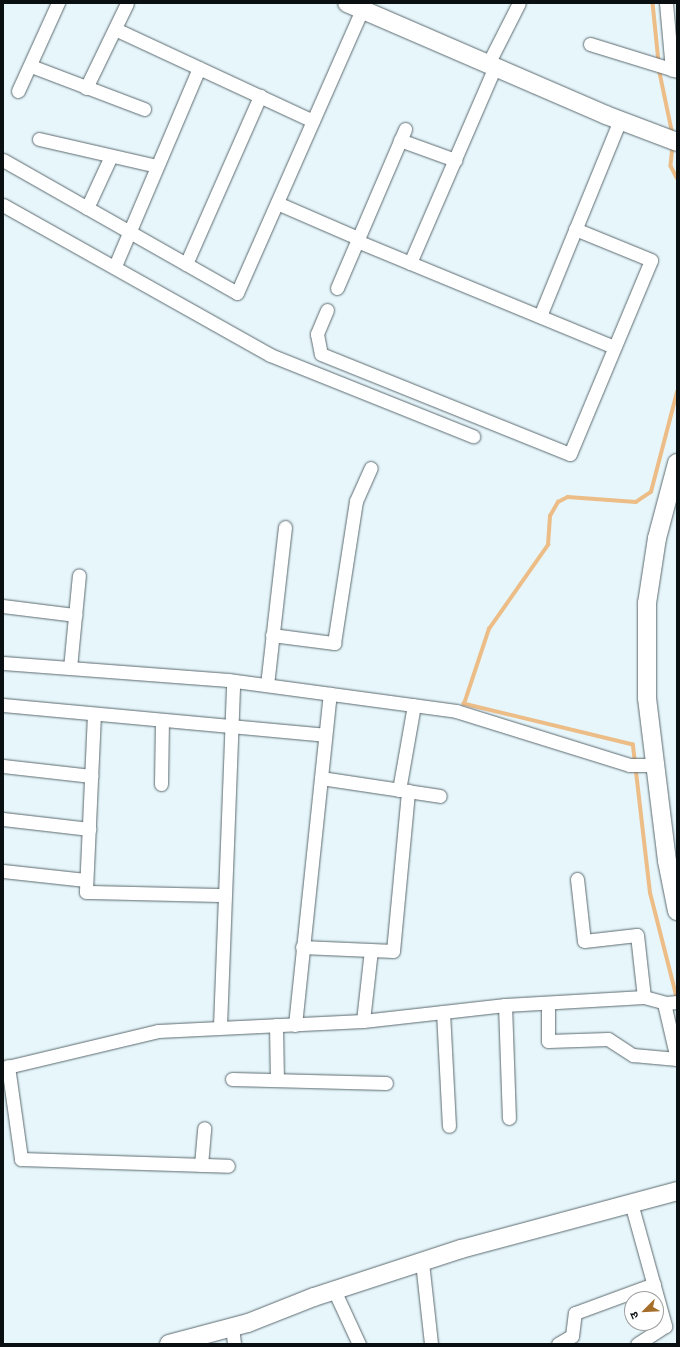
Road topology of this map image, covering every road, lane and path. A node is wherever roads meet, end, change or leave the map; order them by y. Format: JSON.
{"nodes":[{"id":1,"x":58,"y":3,"type":"edge"},
{"id":2,"x":127,"y":3,"type":"edge"},
{"id":3,"x":519,"y":3,"type":"edge"},
{"id":4,"x":666,"y":3,"type":"edge"},
{"id":5,"x":354,"y":6,"type":"edge"},
{"id":6,"x":115,"y":29,"type":"junction"},
{"id":7,"x":590,"y":44,"type":"dead end"},
{"id":8,"x":31,"y":66,"type":"junction"},
{"id":9,"x":491,"y":66,"type":"junction"},
{"id":10,"x":199,"y":68,"type":"junction"},
{"id":11,"x":671,"y":70,"type":"edge"},
{"id":12,"x":86,"y":88,"type":"junction"},
{"id":13,"x":18,"y":91,"type":"dead end"},
{"id":14,"x":260,"y":96,"type":"junction"},
{"id":15,"x":144,"y":109,"type":"dead end"},
{"id":16,"x":620,"y":120,"type":"junction"},
{"id":17,"x":313,"y":121,"type":"junction"},
{"id":18,"x":39,"y":139,"type":"dead end"},
{"id":19,"x":669,"y":139,"type":"edge"},
{"id":20,"x":111,"y":156,"type":"junction"},
{"id":21,"x":3,"y":160,"type":"edge"},
{"id":22,"x":455,"y":160,"type":"junction"},
{"id":23,"x":157,"y":166,"type":"junction"},
{"id":24,"x":277,"y":203,"type":"junction"},
{"id":25,"x":3,"y":205,"type":"edge"},
{"id":26,"x":87,"y":208,"type":"junction"},
{"id":27,"x":575,"y":229,"type":"junction"},
{"id":28,"x":128,"y":231,"type":"junction"},
{"id":29,"x":358,"y":240,"type":"junction"},
{"id":30,"x":410,"y":263,"type":"junction"},
{"id":31,"x":186,"y":264,"type":"junction"},
{"id":32,"x":115,"y":266,"type":"junction"},
{"id":33,"x":337,"y":288,"type":"dead end"},
{"id":34,"x":327,"y":310,"type":"dead end"},
{"id":35,"x":540,"y":316,"type":"junction"},
{"id":36,"x":614,"y":347,"type":"junction"},
{"id":37,"x":472,"y":436,"type":"dead end"},
{"id":38,"x":677,"y":463,"type":"edge"},
{"id":39,"x":371,"y":468,"type":"dead end"},
{"id":40,"x":285,"y":527,"type":"dead end"},
{"id":41,"x":79,"y":575,"type":"dead end"},
{"id":42,"x":3,"y":606,"type":"edge"},
{"id":43,"x":75,"y":615,"type":"junction"},
{"id":44,"x":272,"y":635,"type":"junction"},
{"id":45,"x":3,"y":663,"type":"edge"},
{"id":46,"x":70,"y":668,"type":"junction"},
{"id":47,"x":233,"y":681,"type":"junction"},
{"id":48,"x":266,"y":685,"type":"junction"},
{"id":49,"x":330,"y":694,"type":"junction"},
{"id":50,"x":414,"y":705,"type":"junction"},
{"id":51,"x":3,"y":706,"type":"edge"},
{"id":52,"x":94,"y":714,"type":"junction"},
{"id":53,"x":162,"y":720,"type":"junction"},
{"id":54,"x":233,"y":728,"type":"junction"},
{"id":55,"x":325,"y":736,"type":"junction"},
{"id":56,"x":3,"y":766,"type":"edge"},
{"id":57,"x":649,"y":766,"type":"junction"},
{"id":58,"x":91,"y":776,"type":"junction"},
{"id":59,"x":320,"y":778,"type":"junction"},
{"id":60,"x":161,"y":784,"type":"dead end"},
{"id":61,"x":403,"y":791,"type":"junction"},
{"id":62,"x":440,"y":796,"type":"dead end"},
{"id":63,"x":3,"y":819,"type":"edge"},
{"id":64,"x":89,"y":829,"type":"junction"},
{"id":65,"x":3,"y":871,"type":"edge"},
{"id":66,"x":577,"y":879,"type":"dead end"},
{"id":67,"x":86,"y":880,"type":"junction"},
{"id":68,"x":223,"y":895,"type":"junction"},
{"id":69,"x":677,"y":911,"type":"edge"},
{"id":70,"x":302,"y":947,"type":"junction"},
{"id":71,"x":370,"y":950,"type":"junction"},
{"id":72,"x":644,"y":997,"type":"junction"},
{"id":73,"x":548,"y":1003,"type":"junction"},
{"id":74,"x":669,"y":1003,"type":"edge"},
{"id":75,"x":504,"y":1005,"type":"junction"},
{"id":76,"x":443,"y":1012,"type":"junction"},
{"id":77,"x":363,"y":1021,"type":"junction"},
{"id":78,"x":276,"y":1025,"type":"junction"},
{"id":79,"x":294,"y":1025,"type":"junction"},
{"id":80,"x":220,"y":1026,"type":"junction"},
{"id":81,"x":5,"y":1067,"type":"edge"},
{"id":82,"x":232,"y":1079,"type":"dead end"},
{"id":83,"x":277,"y":1080,"type":"junction"},
{"id":84,"x":386,"y":1084,"type":"dead end"},
{"id":85,"x":509,"y":1118,"type":"dead end"},
{"id":86,"x":449,"y":1126,"type":"dead end"},
{"id":87,"x":204,"y":1128,"type":"dead end"},
{"id":88,"x":201,"y":1165,"type":"junction"},
{"id":89,"x":228,"y":1166,"type":"dead end"},
{"id":90,"x":677,"y":1191,"type":"edge"},
{"id":91,"x":631,"y":1203,"type":"junction"},
{"id":92,"x":422,"y":1262,"type":"junction"},
{"id":93,"x":654,"y":1284,"type":"junction"},
{"id":94,"x":334,"y":1290,"type":"junction"},
{"id":95,"x":233,"y":1336,"type":"edge"},
{"id":96,"x":169,"y":1344,"type":"edge"},
{"id":97,"x":359,"y":1344,"type":"edge"},
{"id":98,"x":431,"y":1344,"type":"edge"},
{"id":99,"x":558,"y":1344,"type":"edge"},
{"id":100,"x":637,"y":1344,"type":"edge"}],
"edges":[{"from":1,"to":8,"type":"street"},
{"from":2,"to":6,"type":"street"},
{"from":3,"to":9,"type":"street"},
{"from":4,"to":11,"type":"street"},
{"from":5,"to":9,"type":"street"},
{"from":5,"to":17,"type":"street"},
{"from":6,"to":10,"type":"street"},
{"from":6,"to":12,"type":"street"},
{"from":7,"to":11,"type":"street"},
{"from":8,"to":12,"type":"street"},
{"from":8,"to":13,"type":"street"},
{"from":9,"to":16,"type":"street"},
{"from":9,"to":22,"type":"street"},
{"from":10,"to":14,"type":"street"},
{"from":10,"to":23,"type":"street"},
{"from":12,"to":15,"type":"street"},
{"from":14,"to":17,"type":"street"},
{"from":14,"to":31,"type":"street"},
{"from":16,"to":19,"type":"street"},
{"from":16,"to":27,"type":"street"},
{"from":17,"to":24,"type":"street"},
{"from":18,"to":20,"type":"street"},
{"from":20,"to":23,"type":"street"},
{"from":20,"to":26,"type":"street"},
{"from":21,"to":26,"type":"street"},
{"from":22,"to":29,"type":"street"},
{"from":22,"to":30,"type":"street"},
{"from":23,"to":28,"type":"street"},
{"from":24,"to":29,"type":"street"},
{"from":24,"to":31,"type":"street"},
{"from":25,"to":32,"type":"street"},
{"from":26,"to":28,"type":"street"},
{"from":27,"to":35,"type":"street"},
{"from":27,"to":36,"type":"street"},
{"from":28,"to":31,"type":"street"},
{"from":28,"to":32,"type":"street"},
{"from":29,"to":30,"type":"street"},
{"from":29,"to":33,"type":"street"},
{"from":30,"to":35,"type":"street"},
{"from":32,"to":37,"type":"street"},
{"from":34,"to":36,"type":"street"},
{"from":35,"to":36,"type":"street"},
{"from":38,"to":57,"type":"street"},
{"from":39,"to":44,"type":"street"},
{"from":40,"to":44,"type":"street"},
{"from":41,"to":43,"type":"street"},
{"from":42,"to":43,"type":"street"},
{"from":43,"to":46,"type":"street"},
{"from":44,"to":48,"type":"street"},
{"from":45,"to":46,"type":"street"},
{"from":46,"to":47,"type":"street"},
{"from":47,"to":48,"type":"street"},
{"from":47,"to":54,"type":"street"},
{"from":48,"to":49,"type":"street"},
{"from":49,"to":50,"type":"street"},
{"from":49,"to":55,"type":"street"},
{"from":50,"to":57,"type":"street"},
{"from":50,"to":61,"type":"street"},
{"from":51,"to":52,"type":"street"},
{"from":52,"to":53,"type":"street"},
{"from":52,"to":58,"type":"street"},
{"from":53,"to":54,"type":"street"},
{"from":53,"to":60,"type":"street"},
{"from":54,"to":55,"type":"street"},
{"from":54,"to":68,"type":"street"},
{"from":55,"to":59,"type":"street"},
{"from":56,"to":58,"type":"street"},
{"from":57,"to":69,"type":"street"},
{"from":58,"to":64,"type":"street"},
{"from":59,"to":61,"type":"street"},
{"from":59,"to":70,"type":"street"},
{"from":61,"to":62,"type":"street"},
{"from":61,"to":71,"type":"street"},
{"from":63,"to":64,"type":"street"},
{"from":64,"to":67,"type":"street"},
{"from":65,"to":67,"type":"street"},
{"from":66,"to":72,"type":"street"},
{"from":67,"to":68,"type":"street"},
{"from":68,"to":80,"type":"street"},
{"from":70,"to":71,"type":"street"},
{"from":70,"to":79,"type":"street"},
{"from":71,"to":77,"type":"street"},
{"from":72,"to":73,"type":"street"},
{"from":72,"to":74,"type":"street"},
{"from":73,"to":74,"type":"street"},
{"from":73,"to":75,"type":"street"},
{"from":75,"to":76,"type":"street"},
{"from":75,"to":85,"type":"street"},
{"from":76,"to":77,"type":"street"},
{"from":76,"to":86,"type":"street"},
{"from":77,"to":79,"type":"street"},
{"from":78,"to":79,"type":"street"},
{"from":78,"to":80,"type":"street"},
{"from":78,"to":83,"type":"street"},
{"from":80,"to":81,"type":"street"},
{"from":81,"to":88,"type":"street"},
{"from":82,"to":83,"type":"street"},
{"from":83,"to":84,"type":"street"},
{"from":87,"to":88,"type":"street"},
{"from":88,"to":89,"type":"street"},
{"from":90,"to":91,"type":"street"},
{"from":91,"to":92,"type":"street"},
{"from":91,"to":93,"type":"street"},
{"from":92,"to":94,"type":"street"},
{"from":92,"to":98,"type":"street"},
{"from":93,"to":99,"type":"street"},
{"from":93,"to":100,"type":"street"},
{"from":94,"to":95,"type":"street"},
{"from":94,"to":97,"type":"street"},
{"from":95,"to":96,"type":"street"}]}
